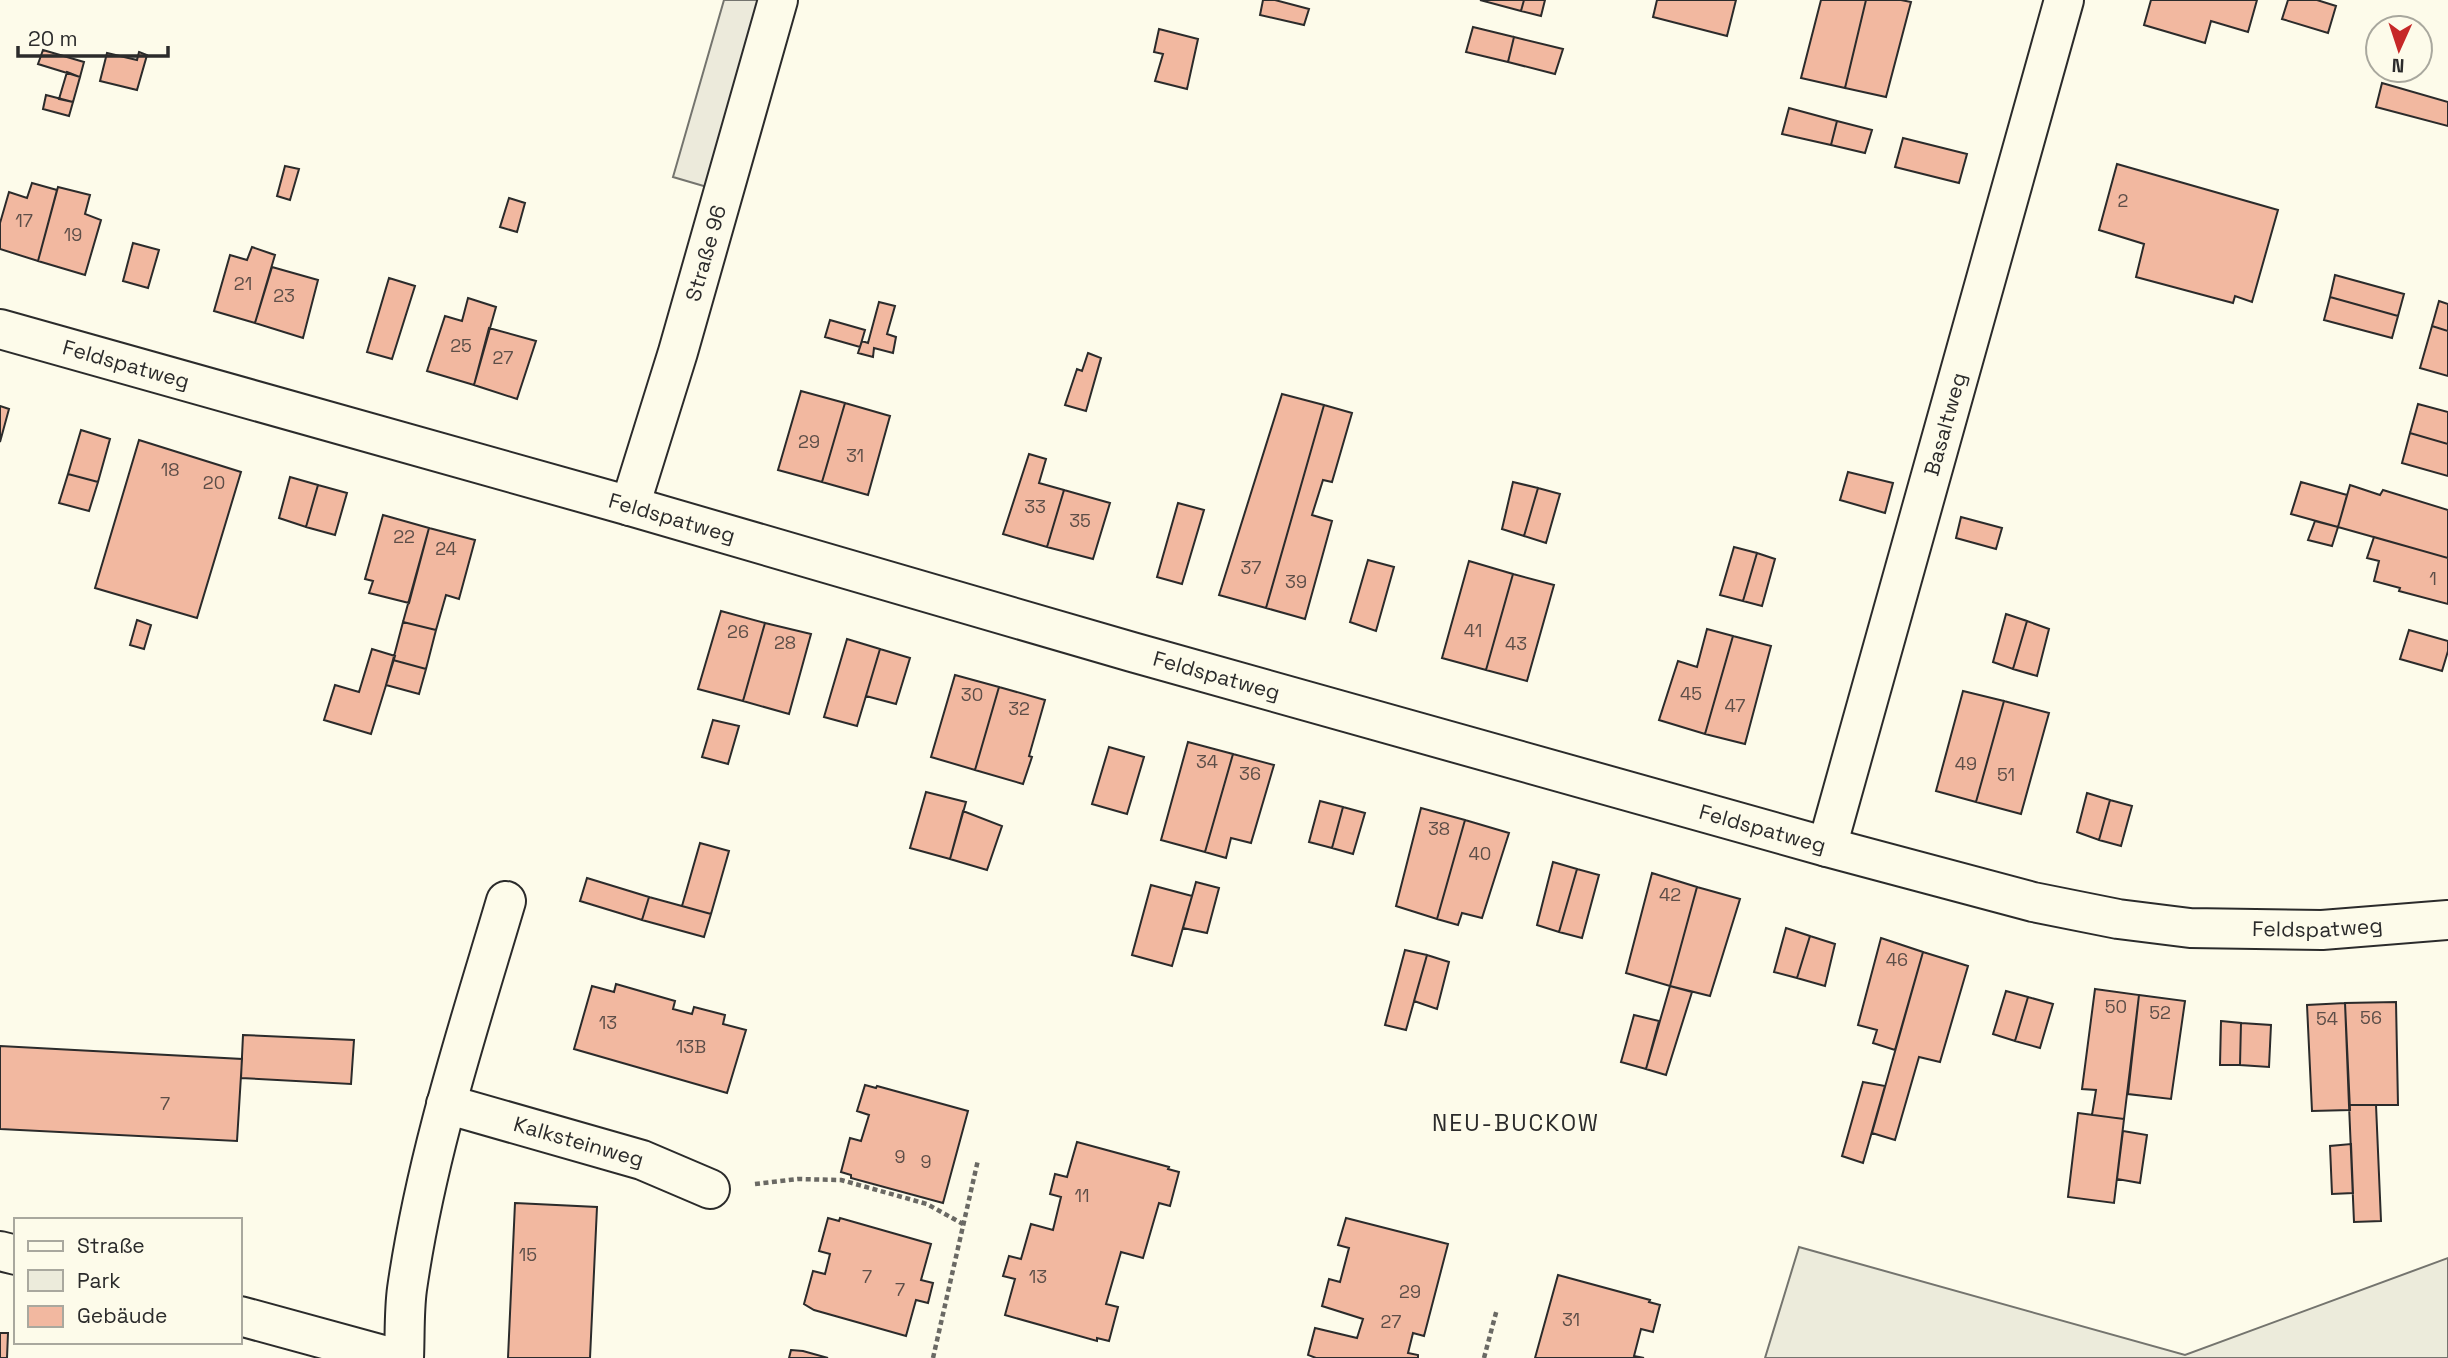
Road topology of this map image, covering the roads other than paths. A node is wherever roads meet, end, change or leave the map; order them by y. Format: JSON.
{"nodes":[{"id":1,"x":778,"y":0,"type":"edge"},
{"id":2,"x":2064,"y":0,"type":"edge"},
{"id":3,"x":0,"y":329,"type":"edge"},
{"id":4,"x":631,"y":506,"type":"junction"},
{"id":5,"x":1827,"y":847,"type":"junction"},
{"id":6,"x":506,"y":901,"type":"dead end"},
{"id":7,"x":2448,"y":920,"type":"edge"},
{"id":8,"x":446,"y":1104,"type":"junction"},
{"id":9,"x":728,"y":1187,"type":"road end"},
{"id":10,"x":242,"y":1317,"type":"edge"},
{"id":11,"x":394,"y":1358,"type":"edge"},
{"id":12,"x":404,"y":1358,"type":"edge"}],
"edges":[{"from":1,"to":4,"type":"street","name":"Straße 96"},
{"from":2,"to":5,"type":"street","name":"Basaltweg"},
{"from":3,"to":4,"type":"street","name":"Feldspatweg"},
{"from":4,"to":5,"type":"street","name":"Feldspatweg"},
{"from":5,"to":7,"type":"street","name":"Feldspatweg"},
{"from":6,"to":8,"type":"street"},
{"from":8,"to":9,"type":"street","name":"Kalksteinweg"},
{"from":8,"to":12,"type":"street"},
{"from":10,"to":11,"type":"street"}]}
